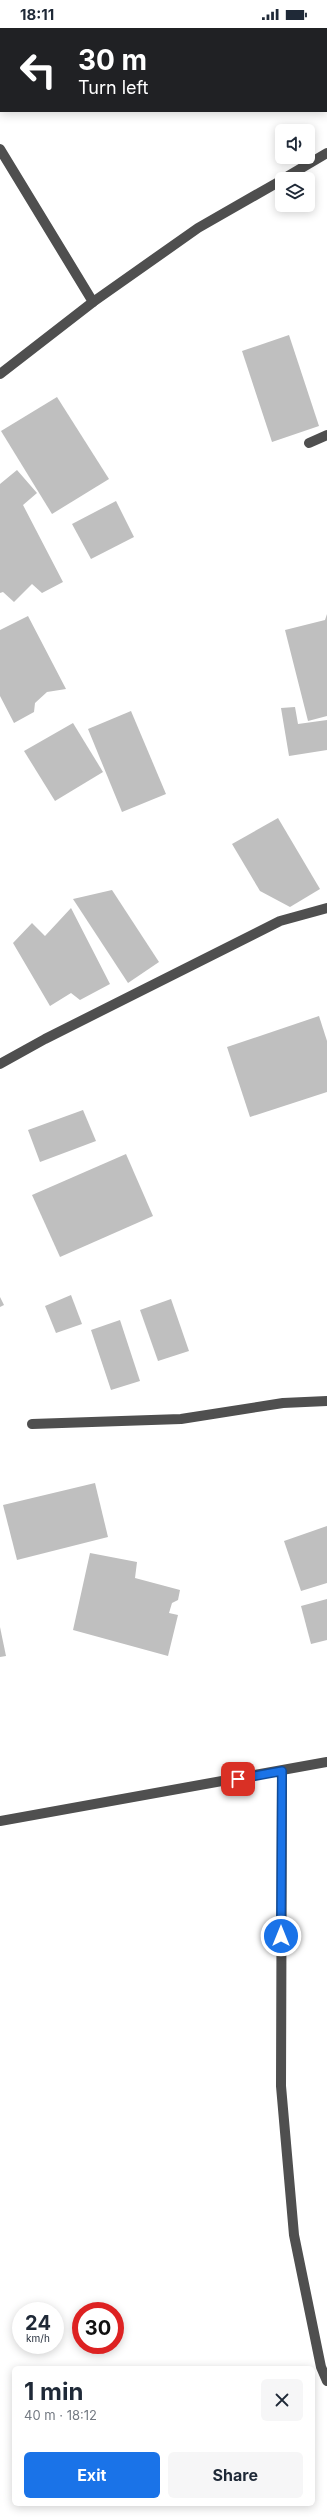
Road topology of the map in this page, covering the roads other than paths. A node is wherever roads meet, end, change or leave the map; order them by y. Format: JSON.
{"nodes":[{"id":1,"x":0,"y":149,"type":"edge"},
{"id":2,"x":327,"y":153,"type":"edge"},
{"id":3,"x":295,"y":172,"type":"edge"},
{"id":4,"x":275,"y":184,"type":"edge"},
{"id":5,"x":93,"y":302,"type":"junction"},
{"id":6,"x":0,"y":374,"type":"edge"},
{"id":7,"x":327,"y":435,"type":"edge"},
{"id":8,"x":309,"y":443,"type":"dead end"},
{"id":9,"x":327,"y":908,"type":"edge"},
{"id":10,"x":0,"y":1064,"type":"edge"},
{"id":11,"x":327,"y":1401,"type":"edge"},
{"id":12,"x":32,"y":1424,"type":"dead end"},
{"id":13,"x":327,"y":1762,"type":"edge"},
{"id":14,"x":282,"y":1771,"type":"junction"},
{"id":15,"x":0,"y":1821,"type":"edge"},
{"id":16,"x":327,"y":2381,"type":"edge"}],
"edges":[{"from":1,"to":5,"type":"street"},
{"from":2,"to":3,"type":"street"},
{"from":4,"to":5,"type":"street"},
{"from":5,"to":6,"type":"street"},
{"from":7,"to":8,"type":"street"},
{"from":9,"to":10,"type":"street"},
{"from":11,"to":12,"type":"street"},
{"from":13,"to":14,"type":"street"},
{"from":14,"to":15,"type":"street"},
{"from":14,"to":16,"type":"street"}]}
